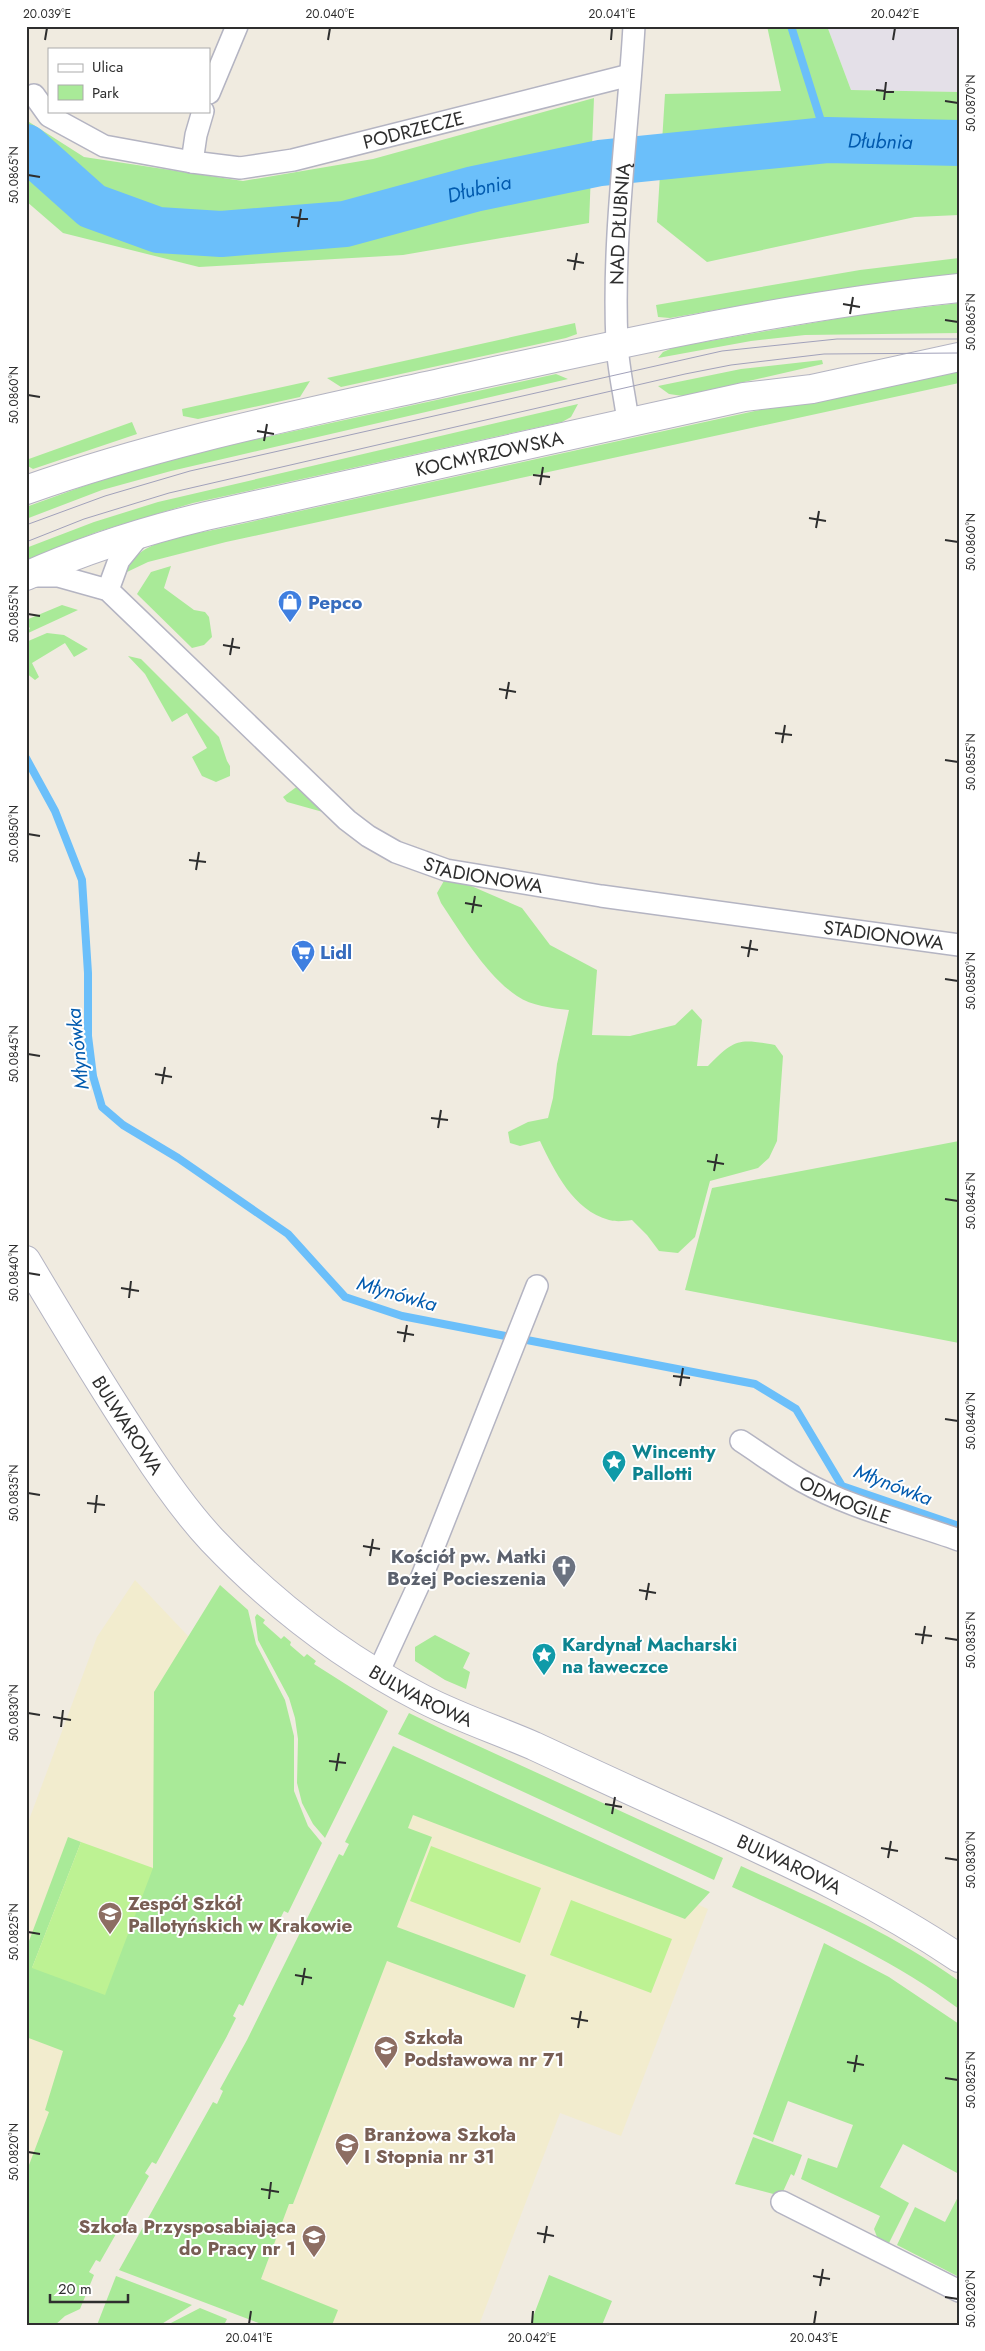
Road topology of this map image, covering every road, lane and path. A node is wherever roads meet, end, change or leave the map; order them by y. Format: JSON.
{"nodes":[{"id":1,"x":237,"y":26,"type":"edge"},
{"id":2,"x":634,"y":26,"type":"edge"},
{"id":3,"x":630,"y":74,"type":"junction"},
{"id":4,"x":210,"y":91,"type":"edge"},
{"id":5,"x":34,"y":95,"type":"dead end"},
{"id":6,"x":203,"y":112,"type":"edge"},
{"id":7,"x":192,"y":162,"type":"junction"},
{"id":8,"x":959,"y":288,"type":"edge"},
{"id":9,"x":617,"y":344,"type":"junction"},
{"id":10,"x":959,"y":356,"type":"edge"},
{"id":11,"x":628,"y":422,"type":"junction"},
{"id":12,"x":26,"y":490,"type":"edge"},
{"id":13,"x":141,"y":533,"type":"junction"},
{"id":14,"x":26,"y":576,"type":"edge"},
{"id":15,"x":108,"y":590,"type":"junction"},
{"id":16,"x":959,"y":944,"type":"edge"},
{"id":17,"x":26,"y":1260,"type":"edge"},
{"id":18,"x":537,"y":1286,"type":"dead end"},
{"id":19,"x":741,"y":1441,"type":"dead end"},
{"id":20,"x":959,"y":1540,"type":"edge"},
{"id":21,"x":378,"y":1673,"type":"junction"},
{"id":22,"x":959,"y":1958,"type":"edge"},
{"id":23,"x":782,"y":2202,"type":"dead end"},
{"id":24,"x":959,"y":2291,"type":"edge"}],
"edges":[{"from":1,"to":4,"type":"street"},
{"from":2,"to":3,"type":"street","name":"NAD DŁUBNIĄ"},
{"from":3,"to":7,"type":"street","name":"PODRZECZE"},
{"from":3,"to":9,"type":"street","name":"NAD DŁUBNIĄ"},
{"from":5,"to":7,"type":"street","name":"PODRZECZE"},
{"from":6,"to":7,"type":"street"},
{"from":8,"to":9,"type":"main road"},
{"from":9,"to":11,"type":"street","name":"NAD DŁUBNIĄ"},
{"from":9,"to":12,"type":"main road"},
{"from":10,"to":11,"type":"main road","name":"KOCMYRZOWSKA"},
{"from":11,"to":13,"type":"main road","name":"KOCMYRZOWSKA"},
{"from":13,"to":14,"type":"main road","name":"KOCMYRZOWSKA"},
{"from":13,"to":15,"type":"street"},
{"from":14,"to":15,"type":"street","name":"STADIONOWA"},
{"from":15,"to":16,"type":"street","name":"STADIONOWA"},
{"from":17,"to":21,"type":"main road","name":"BULWAROWA"},
{"from":18,"to":21,"type":"street"},
{"from":19,"to":20,"type":"street","name":"ODMOGILE"},
{"from":21,"to":22,"type":"main road","name":"BULWAROWA"},
{"from":23,"to":24,"type":"street"}]}
